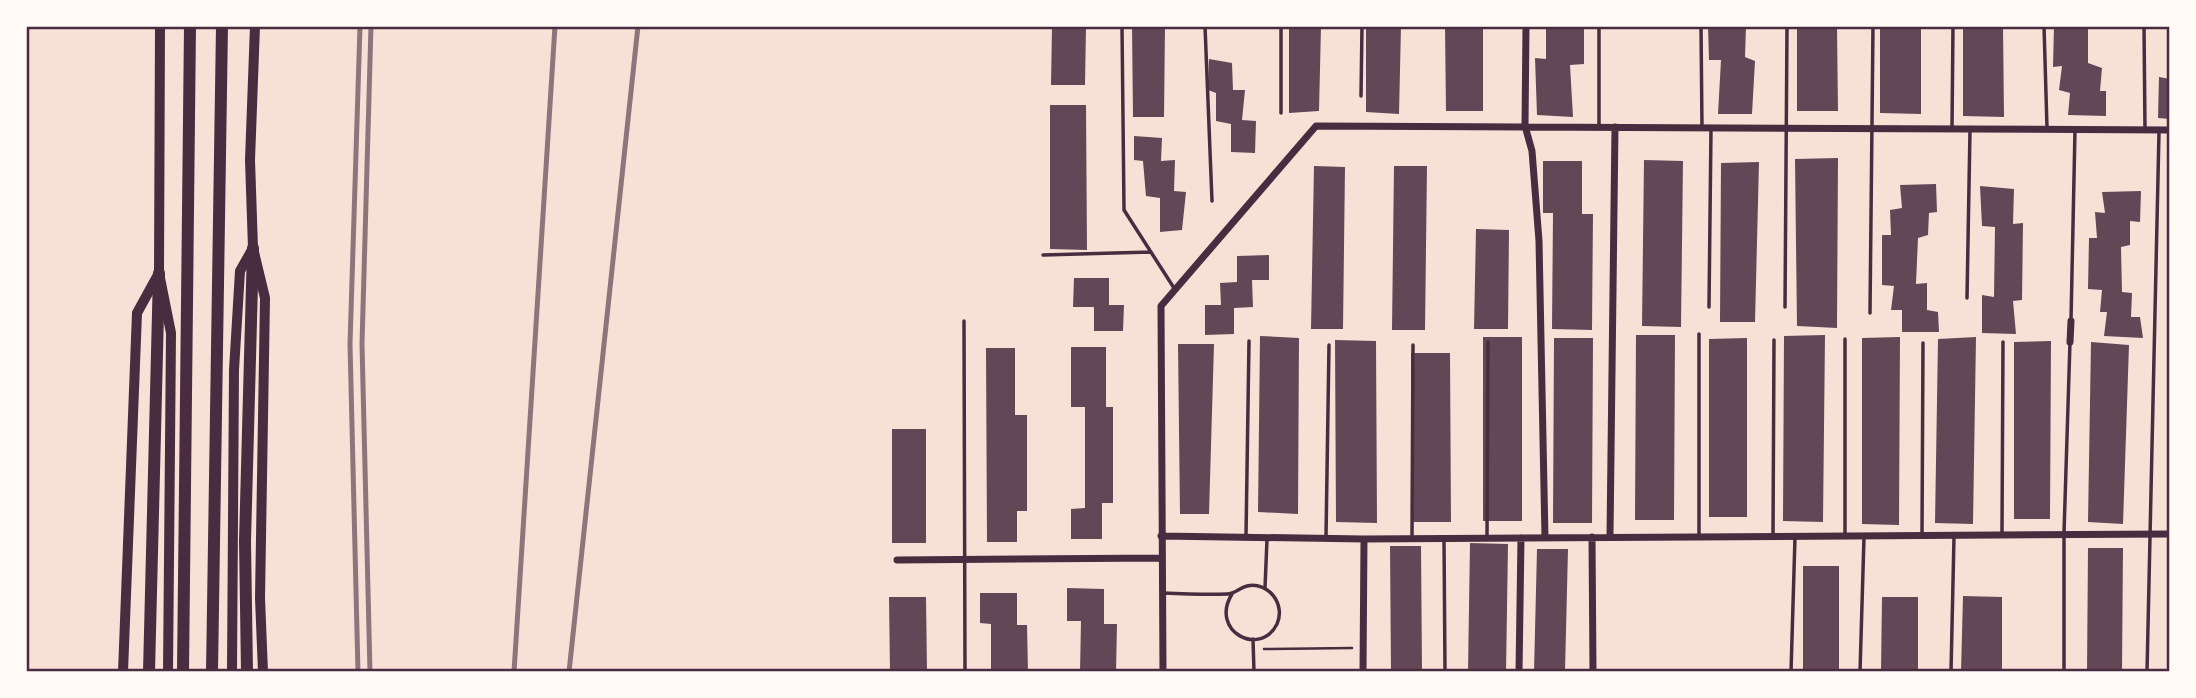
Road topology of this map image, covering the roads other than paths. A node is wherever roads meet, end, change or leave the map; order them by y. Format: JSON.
{"nodes":[{"id":1,"x":160,"y":26,"type":"edge"},
{"id":2,"x":190,"y":26,"type":"edge"},
{"id":3,"x":222,"y":26,"type":"edge"},
{"id":4,"x":255,"y":26,"type":"edge"},
{"id":5,"x":1122,"y":26,"type":"edge"},
{"id":6,"x":1205,"y":26,"type":"edge"},
{"id":7,"x":1282,"y":26,"type":"edge"},
{"id":8,"x":1362,"y":26,"type":"edge"},
{"id":9,"x":1526,"y":26,"type":"edge"},
{"id":10,"x":1599,"y":26,"type":"edge"},
{"id":11,"x":1701,"y":26,"type":"edge"},
{"id":12,"x":1787,"y":26,"type":"edge"},
{"id":13,"x":1873,"y":26,"type":"edge"},
{"id":14,"x":1953,"y":26,"type":"edge"},
{"id":15,"x":2044,"y":26,"type":"edge"},
{"id":16,"x":2144,"y":26,"type":"edge"},
{"id":17,"x":1361,"y":96,"type":"dead end"},
{"id":18,"x":1281,"y":113,"type":"dead end"},
{"id":19,"x":1525,"y":126,"type":"junction"},
{"id":20,"x":1615,"y":127,"type":"junction"},
{"id":21,"x":1599,"y":128,"type":"junction"},
{"id":22,"x":1707,"y":129,"type":"junction"},
{"id":23,"x":1786,"y":130,"type":"junction"},
{"id":24,"x":1873,"y":130,"type":"junction"},
{"id":25,"x":1952,"y":130,"type":"junction"},
{"id":26,"x":1970,"y":130,"type":"junction"},
{"id":27,"x":2047,"y":130,"type":"junction"},
{"id":28,"x":2076,"y":130,"type":"junction"},
{"id":29,"x":2145,"y":130,"type":"junction"},
{"id":30,"x":2159,"y":130,"type":"junction"},
{"id":31,"x":2170,"y":130,"type":"edge"},
{"id":32,"x":1212,"y":201,"type":"dead end"},
{"id":33,"x":253,"y":248,"type":"junction"},
{"id":34,"x":1151,"y":252,"type":"junction"},
{"id":35,"x":1043,"y":255,"type":"dead end"},
{"id":36,"x":159,"y":273,"type":"junction"},
{"id":37,"x":1175,"y":289,"type":"junction"},
{"id":38,"x":1967,"y":298,"type":"dead end"},
{"id":39,"x":1709,"y":307,"type":"dead end"},
{"id":40,"x":1785,"y":307,"type":"dead end"},
{"id":41,"x":1870,"y":313,"type":"dead end"},
{"id":42,"x":964,"y":321,"type":"dead end"},
{"id":43,"x":2071,"y":321,"type":"joint"},
{"id":44,"x":1699,"y":334,"type":"dead end"},
{"id":45,"x":1845,"y":339,"type":"dead end"},
{"id":46,"x":1774,"y":340,"type":"dead end"},
{"id":47,"x":1249,"y":341,"type":"dead end"},
{"id":48,"x":1488,"y":342,"type":"dead end"},
{"id":49,"x":2003,"y":342,"type":"dead end"},
{"id":50,"x":2070,"y":342,"type":"joint"},
{"id":51,"x":1923,"y":343,"type":"dead end"},
{"id":52,"x":1329,"y":345,"type":"dead end"},
{"id":53,"x":1413,"y":345,"type":"dead end"},
{"id":54,"x":1954,"y":533,"type":"junction"},
{"id":55,"x":2001,"y":533,"type":"junction"},
{"id":56,"x":2064,"y":533,"type":"junction"},
{"id":57,"x":1864,"y":534,"type":"junction"},
{"id":58,"x":1922,"y":534,"type":"junction"},
{"id":59,"x":2148,"y":534,"type":"junction"},
{"id":60,"x":2170,"y":534,"type":"edge"},
{"id":61,"x":1610,"y":535,"type":"junction"},
{"id":62,"x":1796,"y":535,"type":"junction"},
{"id":63,"x":1845,"y":535,"type":"junction"},
{"id":64,"x":1161,"y":536,"type":"junction"},
{"id":65,"x":1699,"y":536,"type":"junction"},
{"id":66,"x":1773,"y":536,"type":"junction"},
{"id":67,"x":1592,"y":537,"type":"junction"},
{"id":68,"x":1246,"y":538,"type":"junction"},
{"id":69,"x":1267,"y":538,"type":"junction"},
{"id":70,"x":1444,"y":538,"type":"junction"},
{"id":71,"x":1487,"y":538,"type":"junction"},
{"id":72,"x":1521,"y":538,"type":"junction"},
{"id":73,"x":1545,"y":538,"type":"junction"},
{"id":74,"x":1326,"y":539,"type":"junction"},
{"id":75,"x":1364,"y":539,"type":"junction"},
{"id":76,"x":1412,"y":539,"type":"junction"},
{"id":77,"x":1162,"y":558,"type":"junction"},
{"id":78,"x":897,"y":560,"type":"dead end"},
{"id":79,"x":966,"y":560,"type":"junction"},
{"id":80,"x":1265,"y":588,"type":"junction"},
{"id":81,"x":1162,"y":593,"type":"junction"},
{"id":82,"x":1232,"y":594,"type":"junction"},
{"id":83,"x":1253,"y":639,"type":"junction"},
{"id":84,"x":123,"y":672,"type":"edge"},
{"id":85,"x":149,"y":672,"type":"edge"},
{"id":86,"x":168,"y":672,"type":"edge"},
{"id":87,"x":183,"y":672,"type":"edge"},
{"id":88,"x":212,"y":672,"type":"edge"},
{"id":89,"x":232,"y":672,"type":"edge"},
{"id":90,"x":247,"y":672,"type":"edge"},
{"id":91,"x":262,"y":672,"type":"edge"},
{"id":92,"x":965,"y":672,"type":"edge"},
{"id":93,"x":1163,"y":672,"type":"edge"},
{"id":94,"x":1254,"y":672,"type":"edge"},
{"id":95,"x":1363,"y":672,"type":"edge"},
{"id":96,"x":1445,"y":672,"type":"edge"},
{"id":97,"x":1519,"y":672,"type":"edge"},
{"id":98,"x":1593,"y":672,"type":"edge"},
{"id":99,"x":1791,"y":672,"type":"edge"},
{"id":100,"x":1860,"y":672,"type":"edge"},
{"id":101,"x":1951,"y":672,"type":"edge"},
{"id":102,"x":2064,"y":672,"type":"edge"},
{"id":103,"x":2147,"y":672,"type":"edge"}],
"edges":[{"from":1,"to":36,"type":"main road"},
{"from":2,"to":87,"type":"highway"},
{"from":3,"to":88,"type":"highway"},
{"from":4,"to":33,"type":"main road"},
{"from":5,"to":34,"type":"lane"},
{"from":6,"to":32,"type":"lane"},
{"from":7,"to":18,"type":"lane"},
{"from":8,"to":17,"type":"lane"},
{"from":9,"to":19,"type":"street"},
{"from":10,"to":21,"type":"lane"},
{"from":11,"to":22,"type":"lane"},
{"from":12,"to":23,"type":"lane"},
{"from":13,"to":24,"type":"lane"},
{"from":14,"to":25,"type":"lane"},
{"from":15,"to":27,"type":"lane"},
{"from":16,"to":29,"type":"lane"},
{"from":19,"to":21,"type":"street"},
{"from":19,"to":37,"type":"street"},
{"from":19,"to":73,"type":"street"},
{"from":20,"to":21,"type":"street"},
{"from":20,"to":22,"type":"street"},
{"from":20,"to":61,"type":"street"},
{"from":22,"to":23,"type":"street"},
{"from":22,"to":39,"type":"lane"},
{"from":23,"to":24,"type":"street"},
{"from":23,"to":40,"type":"lane"},
{"from":24,"to":25,"type":"street"},
{"from":24,"to":41,"type":"lane"},
{"from":25,"to":26,"type":"street"},
{"from":26,"to":27,"type":"street"},
{"from":26,"to":38,"type":"lane"},
{"from":27,"to":28,"type":"street"},
{"from":28,"to":29,"type":"street"},
{"from":28,"to":43,"type":"lane"},
{"from":29,"to":30,"type":"street"},
{"from":30,"to":31,"type":"street"},
{"from":30,"to":59,"type":"lane"},
{"from":33,"to":89,"type":"main road"},
{"from":33,"to":90,"type":"highway"},
{"from":33,"to":91,"type":"main road"},
{"from":34,"to":35,"type":"lane"},
{"from":34,"to":37,"type":"lane"},
{"from":36,"to":84,"type":"main road"},
{"from":36,"to":85,"type":"highway"},
{"from":36,"to":86,"type":"main road"},
{"from":37,"to":64,"type":"street"},
{"from":42,"to":79,"type":"lane"},
{"from":43,"to":50,"type":"street"},
{"from":44,"to":65,"type":"lane"},
{"from":45,"to":63,"type":"lane"},
{"from":46,"to":66,"type":"lane"},
{"from":47,"to":68,"type":"lane"},
{"from":48,"to":71,"type":"lane"},
{"from":49,"to":55,"type":"lane"},
{"from":50,"to":56,"type":"lane"},
{"from":51,"to":58,"type":"lane"},
{"from":52,"to":74,"type":"lane"},
{"from":53,"to":76,"type":"lane"},
{"from":54,"to":55,"type":"street"},
{"from":54,"to":58,"type":"street"},
{"from":54,"to":101,"type":"lane"},
{"from":55,"to":56,"type":"street"},
{"from":56,"to":59,"type":"street"},
{"from":56,"to":102,"type":"lane"},
{"from":57,"to":58,"type":"street"},
{"from":57,"to":63,"type":"street"},
{"from":57,"to":100,"type":"lane"},
{"from":59,"to":60,"type":"street"},
{"from":59,"to":103,"type":"lane"},
{"from":61,"to":65,"type":"street"},
{"from":61,"to":67,"type":"street"},
{"from":62,"to":63,"type":"street"},
{"from":62,"to":66,"type":"street"},
{"from":62,"to":99,"type":"lane"},
{"from":64,"to":68,"type":"street"},
{"from":64,"to":77,"type":"street"},
{"from":65,"to":66,"type":"street"},
{"from":67,"to":73,"type":"street"},
{"from":67,"to":98,"type":"street"},
{"from":68,"to":69,"type":"street"},
{"from":69,"to":74,"type":"street"},
{"from":69,"to":80,"type":"lane"},
{"from":70,"to":71,"type":"street"},
{"from":70,"to":76,"type":"street"},
{"from":70,"to":96,"type":"lane"},
{"from":71,"to":72,"type":"street"},
{"from":72,"to":73,"type":"street"},
{"from":72,"to":97,"type":"street"},
{"from":74,"to":75,"type":"street"},
{"from":75,"to":76,"type":"street"},
{"from":75,"to":95,"type":"street"},
{"from":77,"to":79,"type":"street"},
{"from":77,"to":81,"type":"street"},
{"from":78,"to":79,"type":"street"},
{"from":79,"to":92,"type":"lane"},
{"from":80,"to":82,"type":"lane"},
{"from":80,"to":83,"type":"lane"},
{"from":81,"to":82,"type":"lane"},
{"from":81,"to":93,"type":"street"},
{"from":82,"to":83,"type":"lane"},
{"from":83,"to":94,"type":"lane"}]}
